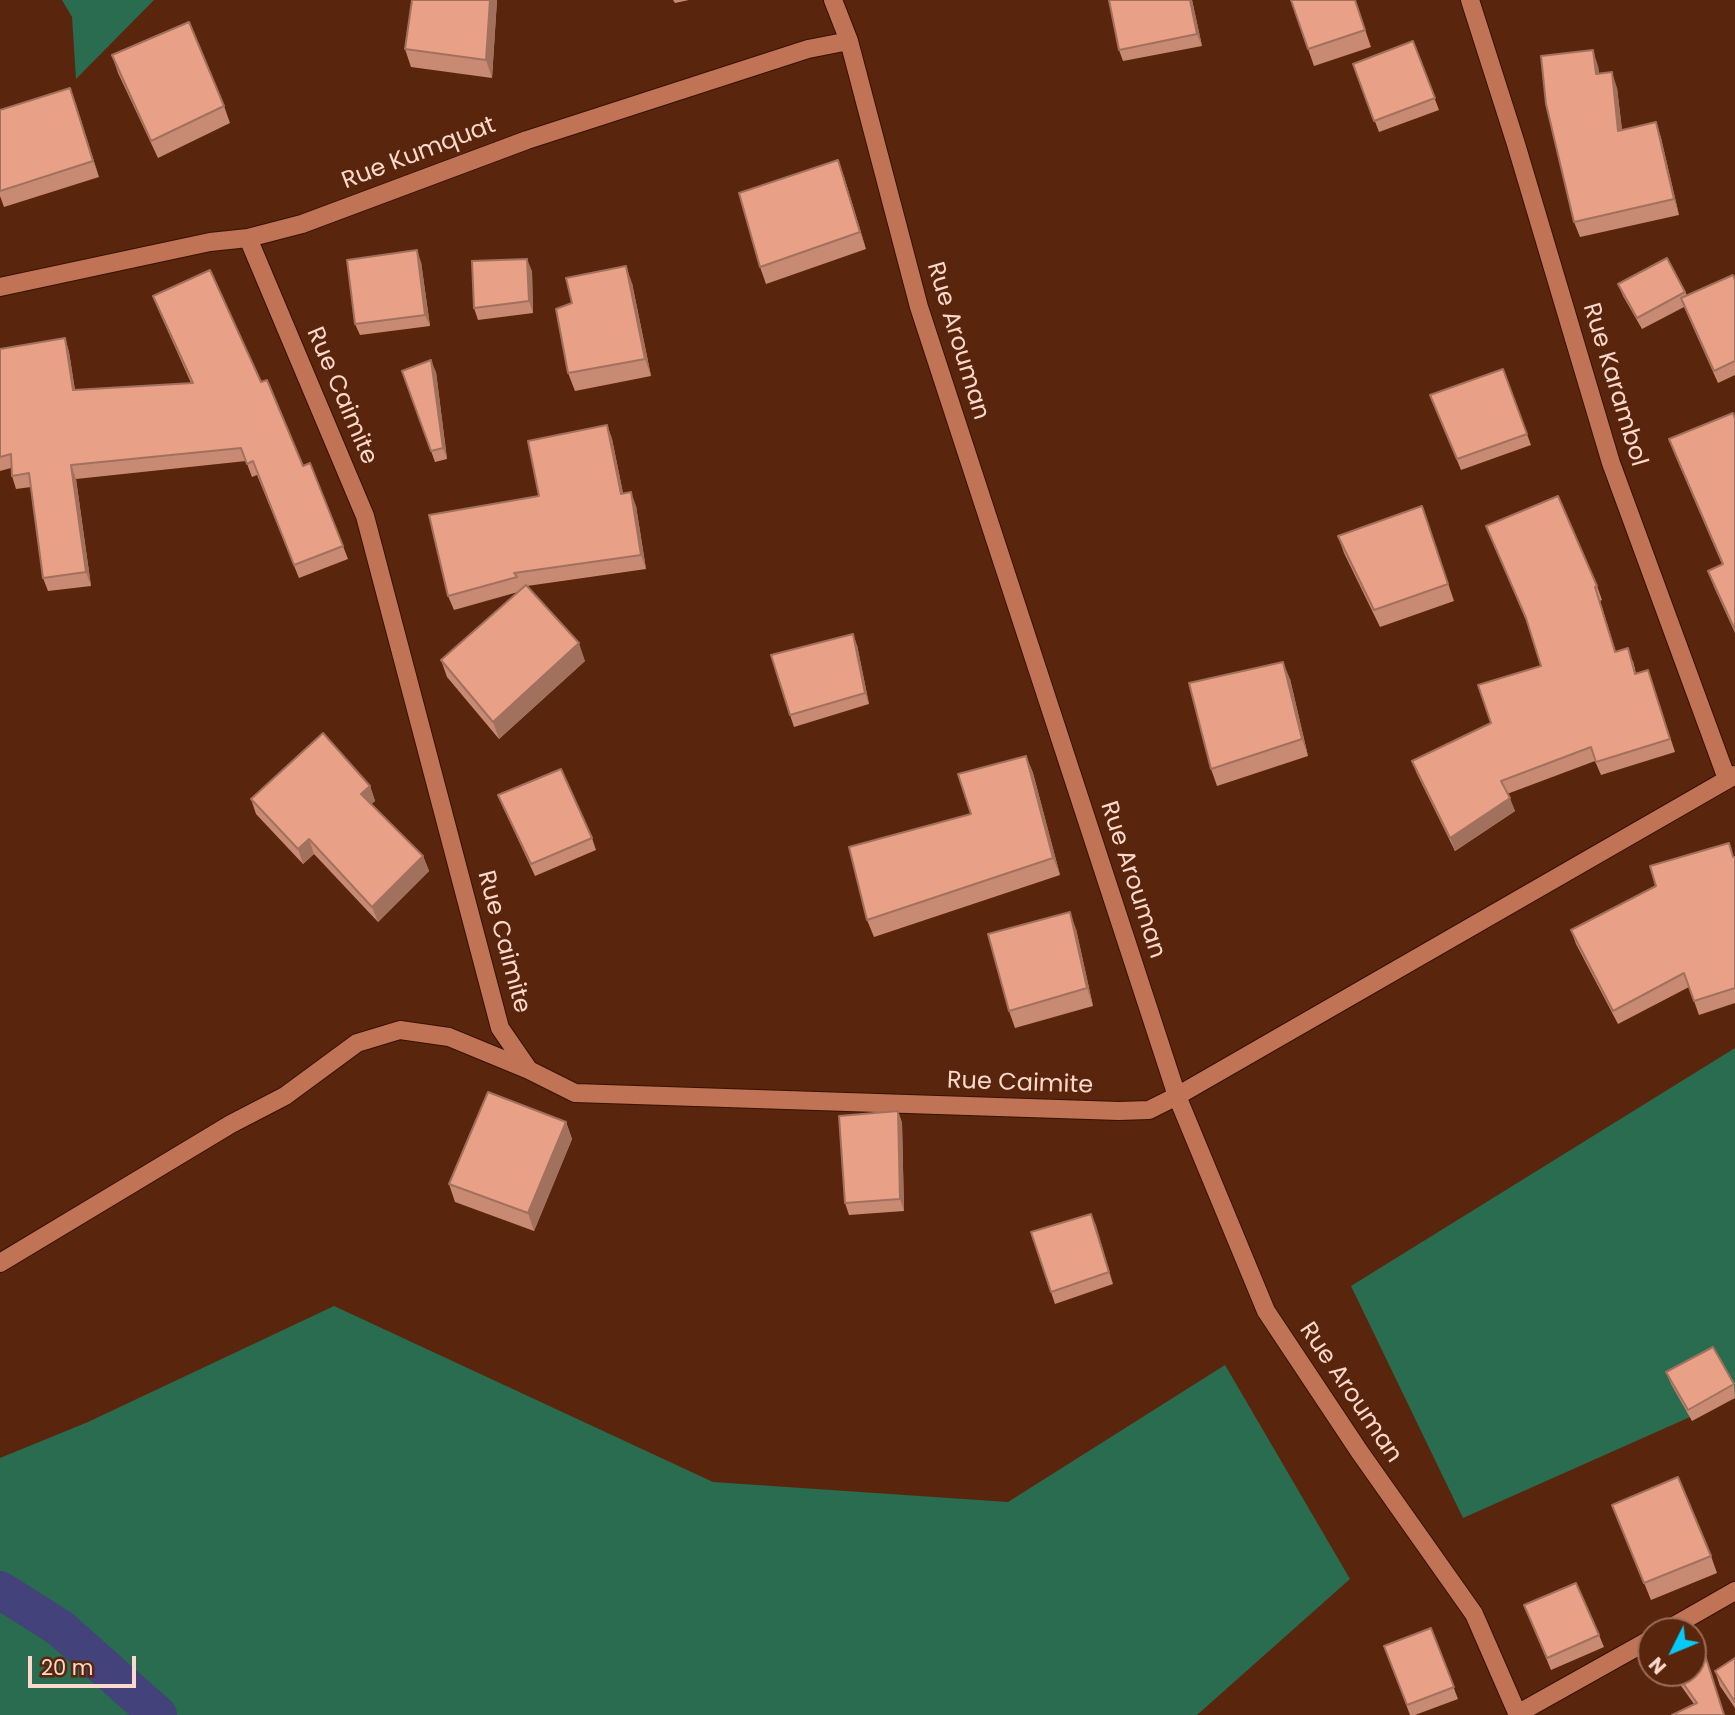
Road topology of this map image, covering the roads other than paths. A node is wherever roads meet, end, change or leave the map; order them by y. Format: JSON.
{"nodes":[{"id":1,"x":833,"y":0,"type":"edge"},
{"id":2,"x":1470,"y":0,"type":"edge"},
{"id":3,"x":849,"y":41,"type":"junction"},
{"id":4,"x":248,"y":238,"type":"junction"},
{"id":5,"x":0,"y":287,"type":"edge"},
{"id":6,"x":1731,"y":777,"type":"edge"},
{"id":7,"x":529,"y":1070,"type":"junction"},
{"id":8,"x":1177,"y":1096,"type":"junction"},
{"id":9,"x":0,"y":1263,"type":"edge"},
{"id":10,"x":1735,"y":1591,"type":"edge"},
{"id":11,"x":1690,"y":1617,"type":"edge"},
{"id":12,"x":1637,"y":1647,"type":"edge"},
{"id":13,"x":1517,"y":1714,"type":"edge"}],
"edges":[{"from":1,"to":3,"type":"street","name":"Rue Arouman"},
{"from":2,"to":6,"type":"street","name":"Rue Karambol"},
{"from":3,"to":4,"type":"street","name":"Rue Kumquat"},
{"from":3,"to":8,"type":"street","name":"Rue Arouman"},
{"from":4,"to":5,"type":"street","name":"Rue Kumquat"},
{"from":4,"to":7,"type":"street","name":"Rue Caimite"},
{"from":6,"to":8,"type":"street","name":"Rue Caimite"},
{"from":7,"to":8,"type":"street","name":"Rue Caimite"},
{"from":7,"to":9,"type":"street"},
{"from":8,"to":13,"type":"street","name":"Rue Arouman"},
{"from":10,"to":11,"type":"street"},
{"from":12,"to":13,"type":"street"}]}
